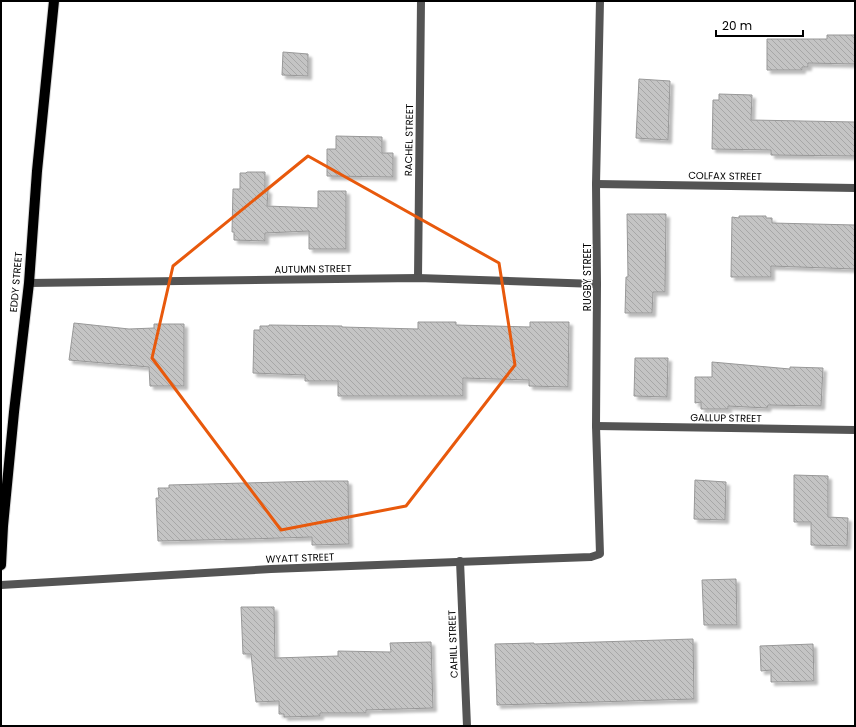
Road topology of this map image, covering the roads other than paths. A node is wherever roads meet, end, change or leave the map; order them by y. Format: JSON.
{"nodes":[{"id":1,"x":54,"y":1,"type":"edge"},
{"id":2,"x":420,"y":1,"type":"edge"},
{"id":3,"x":600,"y":1,"type":"edge"},
{"id":4,"x":596,"y":184,"type":"junction"},
{"id":5,"x":855,"y":188,"type":"edge"},
{"id":6,"x":418,"y":278,"type":"junction"},
{"id":7,"x":29,"y":283,"type":"junction"},
{"id":8,"x":597,"y":284,"type":"junction"},
{"id":9,"x":596,"y":426,"type":"junction"},
{"id":10,"x":855,"y":430,"type":"edge"},
{"id":11,"x":600,"y":554,"type":"joint"},
{"id":12,"x":460,"y":561,"type":"junction"},
{"id":13,"x":1,"y":565,"type":"edge"},
{"id":14,"x":1,"y":585,"type":"edge"},
{"id":15,"x":467,"y":726,"type":"edge"}],
"edges":[{"from":1,"to":7,"type":"main road","name":"EDDY STREET"},
{"from":2,"to":6,"type":"street","name":"RACHEL STREET"},
{"from":3,"to":4,"type":"street","name":"RUGBY STREET"},
{"from":4,"to":5,"type":"street","name":"COLFAX STREET"},
{"from":4,"to":8,"type":"street","name":"RUGBY STREET"},
{"from":6,"to":7,"type":"street","name":"AUTUMN STREET"},
{"from":6,"to":8,"type":"street","name":"AUTUMN STREET"},
{"from":7,"to":13,"type":"main road","name":"EDDY STREET"},
{"from":8,"to":9,"type":"street","name":"RUGBY STREET"},
{"from":9,"to":10,"type":"street","name":"GALLUP STREET"},
{"from":9,"to":11,"type":"street","name":"RUGBY STREET"},
{"from":11,"to":12,"type":"street","name":"WYATT STREET"},
{"from":12,"to":14,"type":"street","name":"WYATT STREET"},
{"from":12,"to":15,"type":"street","name":"CAHILL STREET"}]}
